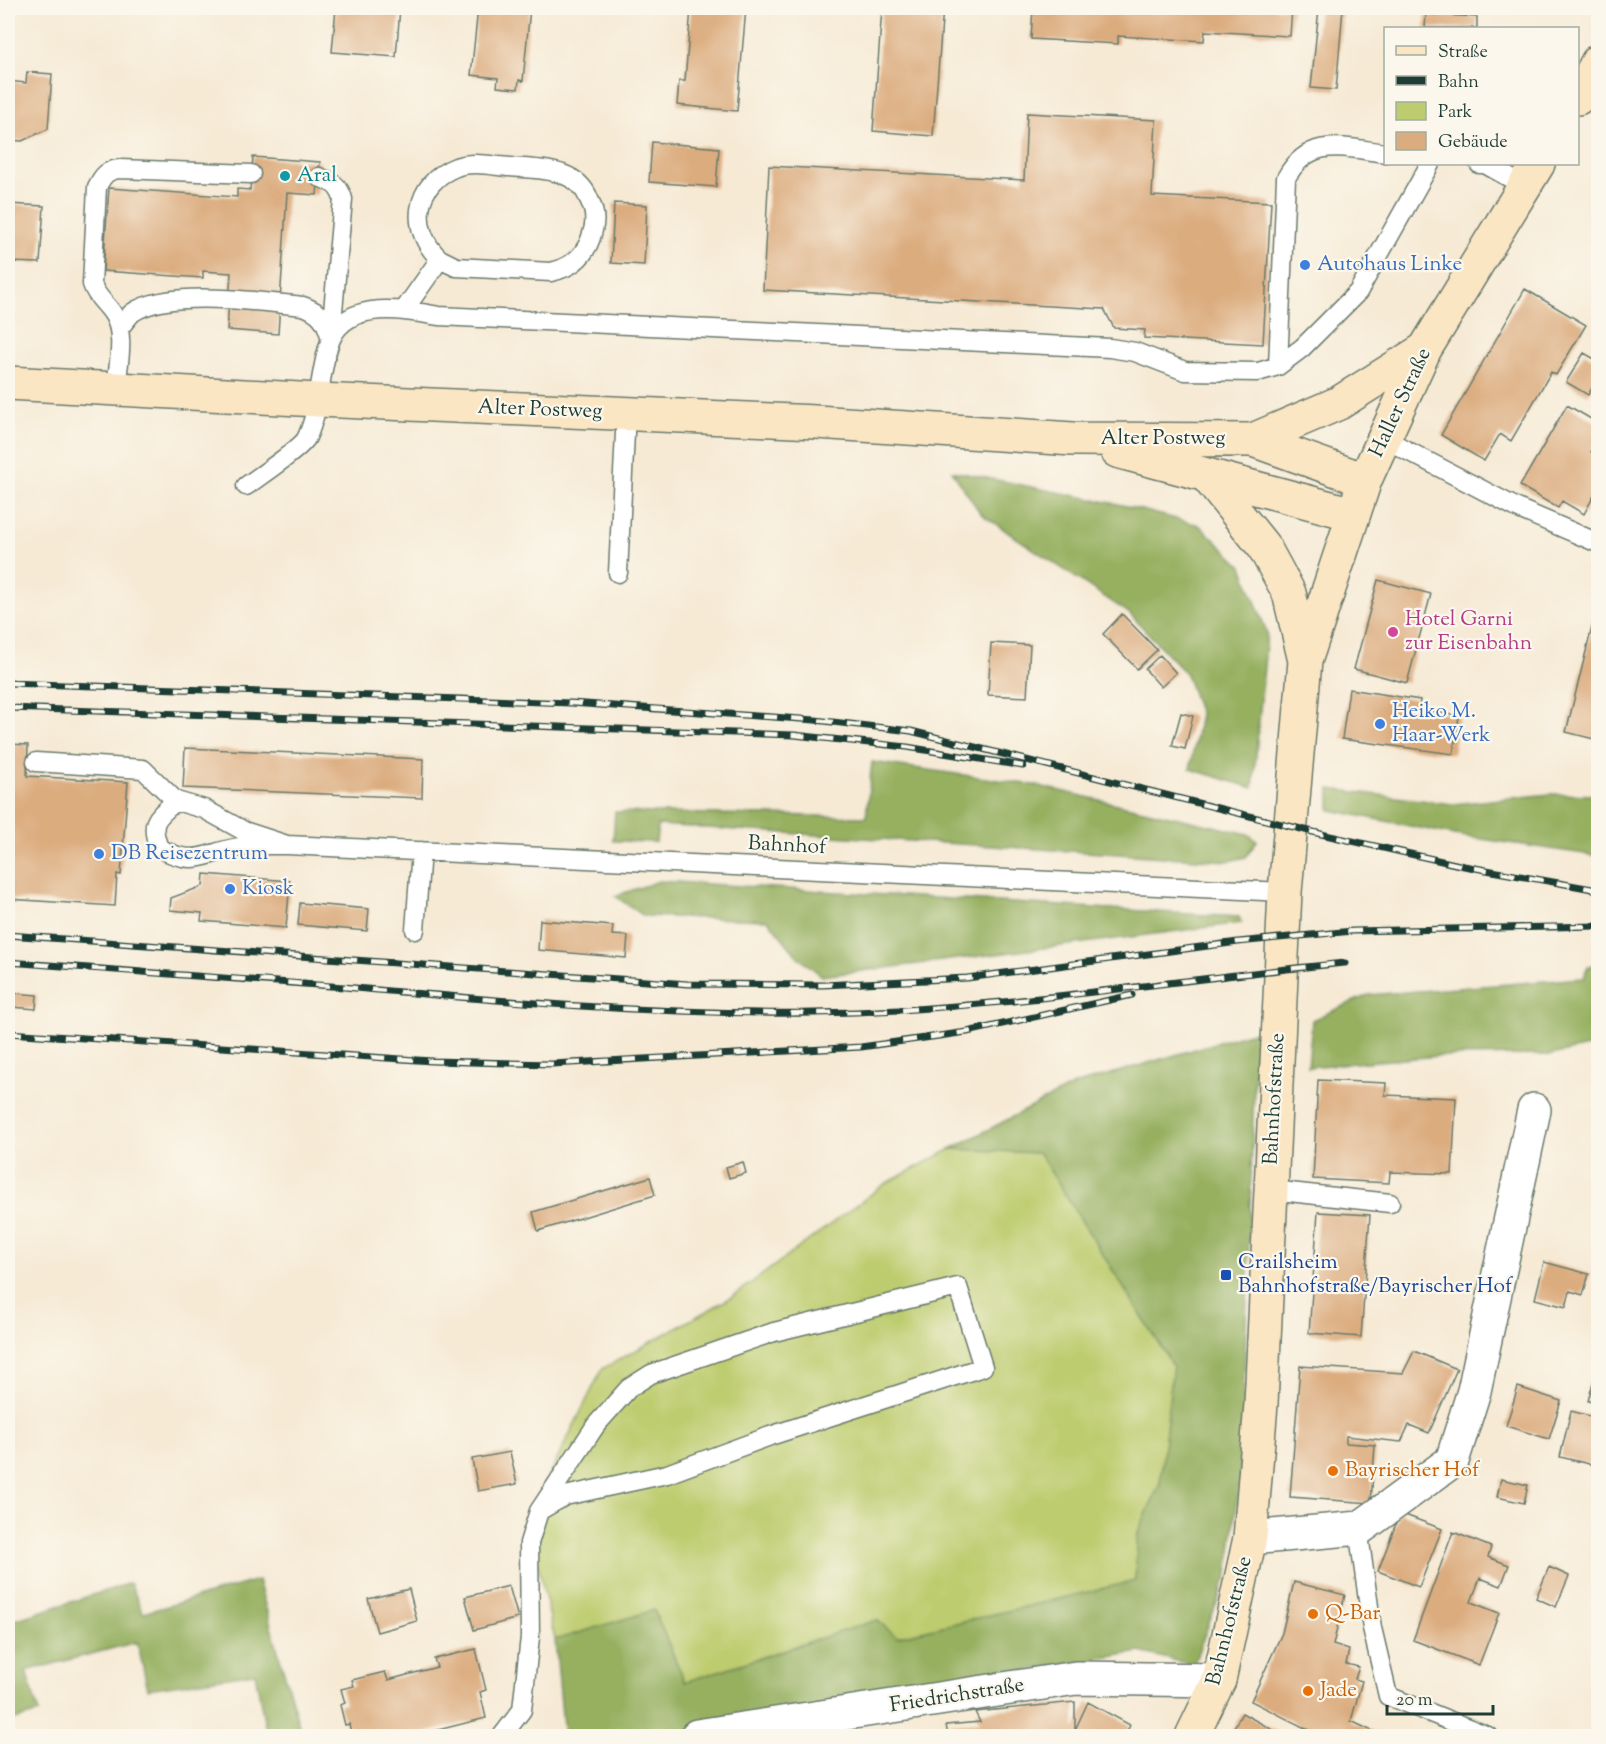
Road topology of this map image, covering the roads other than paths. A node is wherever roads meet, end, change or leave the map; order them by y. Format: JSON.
{"nodes":[{"id":1,"x":1599,"y":61,"type":"edge"},
{"id":2,"x":1579,"y":96,"type":"edge"},
{"id":3,"x":1384,"y":153,"type":"edge"},
{"id":4,"x":1429,"y":165,"type":"edge"},
{"id":5,"x":1489,"y":165,"type":"edge"},
{"id":6,"x":251,"y":174,"type":"dead end"},
{"id":7,"x":1531,"y":175,"type":"edge"},
{"id":8,"x":319,"y":177,"type":"dead end"},
{"id":9,"x":440,"y":259,"type":"junction"},
{"id":10,"x":404,"y":310,"type":"junction"},
{"id":11,"x":120,"y":327,"type":"junction"},
{"id":12,"x":331,"y":339,"type":"junction"},
{"id":13,"x":1425,"y":349,"type":"junction"},
{"id":14,"x":1278,"y":366,"type":"junction"},
{"id":15,"x":8,"y":383,"type":"edge"},
{"id":16,"x":116,"y":388,"type":"junction"},
{"id":17,"x":318,"y":400,"type":"junction"},
{"id":18,"x":626,"y":413,"type":"junction"},
{"id":19,"x":1385,"y":438,"type":"junction"},
{"id":20,"x":1072,"y":439,"type":"junction"},
{"id":21,"x":1253,"y":440,"type":"junction"},
{"id":22,"x":1206,"y":475,"type":"junction"},
{"id":23,"x":1365,"y":480,"type":"junction"},
{"id":24,"x":246,"y":486,"type":"dead end"},
{"id":25,"x":1353,"y":514,"type":"junction"},
{"id":26,"x":1599,"y":543,"type":"edge"},
{"id":27,"x":618,"y":573,"type":"dead end"},
{"id":28,"x":1305,"y":661,"type":"junction"},
{"id":29,"x":36,"y":762,"type":"dead end"},
{"id":30,"x":176,"y":801,"type":"junction"},
{"id":31,"x":287,"y":845,"type":"junction"},
{"id":32,"x":421,"y":851,"type":"junction"},
{"id":33,"x":1285,"y":892,"type":"junction"},
{"id":34,"x":415,"y":930,"type":"dead end"},
{"id":35,"x":1534,"y":1110,"type":"dead end"},
{"id":36,"x":1271,"y":1190,"type":"junction"},
{"id":37,"x":1390,"y":1203,"type":"dead end"},
{"id":38,"x":539,"y":1511,"type":"junction"},
{"id":39,"x":1358,"y":1528,"type":"junction"},
{"id":40,"x":1250,"y":1538,"type":"junction"},
{"id":41,"x":1219,"y":1680,"type":"junction"},
{"id":42,"x":502,"y":1737,"type":"edge"},
{"id":43,"x":697,"y":1737,"type":"edge"},
{"id":44,"x":1192,"y":1737,"type":"edge"},
{"id":45,"x":1488,"y":1737,"type":"edge"}],
"edges":[{"from":1,"to":2,"type":"main road"},
{"from":3,"to":14,"type":"lane"},
{"from":4,"to":14,"type":"lane"},
{"from":5,"to":7,"type":"lane"},
{"from":6,"to":11,"type":"lane"},
{"from":7,"to":13,"type":"main road","name":"Haller Straße"},
{"from":8,"to":12,"type":"lane"},
{"from":9,"to":9,"type":"lane"},
{"from":9,"to":10,"type":"lane"},
{"from":10,"to":12,"type":"lane"},
{"from":10,"to":14,"type":"lane"},
{"from":11,"to":12,"type":"lane"},
{"from":11,"to":16,"type":"lane"},
{"from":12,"to":17,"type":"lane"},
{"from":13,"to":19,"type":"main road","name":"Haller Straße"},
{"from":13,"to":21,"type":"main road","name":"Alter Postweg"},
{"from":15,"to":16,"type":"main road","name":"Alter Postweg"},
{"from":16,"to":17,"type":"main road","name":"Alter Postweg"},
{"from":17,"to":18,"type":"main road","name":"Alter Postweg"},
{"from":17,"to":24,"type":"lane"},
{"from":18,"to":20,"type":"main road","name":"Alter Postweg"},
{"from":18,"to":27,"type":"lane"},
{"from":19,"to":23,"type":"main road","name":"Haller Straße"},
{"from":19,"to":26,"type":"lane"},
{"from":20,"to":21,"type":"main road","name":"Alter Postweg"},
{"from":20,"to":22,"type":"main road","name":"Alter Postweg"},
{"from":21,"to":23,"type":"main road","name":"Alter Postweg"},
{"from":22,"to":25,"type":"main road","name":"Alter Postweg"},
{"from":22,"to":28,"type":"main road","name":"Alter Postweg"},
{"from":23,"to":25,"type":"main road","name":"Haller Straße"},
{"from":25,"to":28,"type":"main road","name":"Haller Straße"},
{"from":28,"to":33,"type":"main road","name":"Bahnhofstraße"},
{"from":29,"to":30,"type":"lane"},
{"from":30,"to":31,"type":"lane"},
{"from":30,"to":31,"type":"lane"},
{"from":31,"to":32,"type":"lane","name":"Bahnhof"},
{"from":32,"to":33,"type":"lane","name":"Bahnhof"},
{"from":32,"to":34,"type":"lane"},
{"from":33,"to":36,"type":"main road","name":"Bahnhofstraße"},
{"from":35,"to":39,"type":"street"},
{"from":36,"to":37,"type":"lane"},
{"from":36,"to":40,"type":"main road","name":"Bahnhofstraße"},
{"from":38,"to":38,"type":"lane"},
{"from":38,"to":42,"type":"lane"},
{"from":39,"to":40,"type":"street","name":"Bahnhofstraße"},
{"from":39,"to":45,"type":"lane"},
{"from":40,"to":41,"type":"main road","name":"Bahnhofstraße"},
{"from":41,"to":43,"type":"street","name":"Friedrichstraße"},
{"from":41,"to":44,"type":"main road","name":"Bahnhofstraße"}]}
